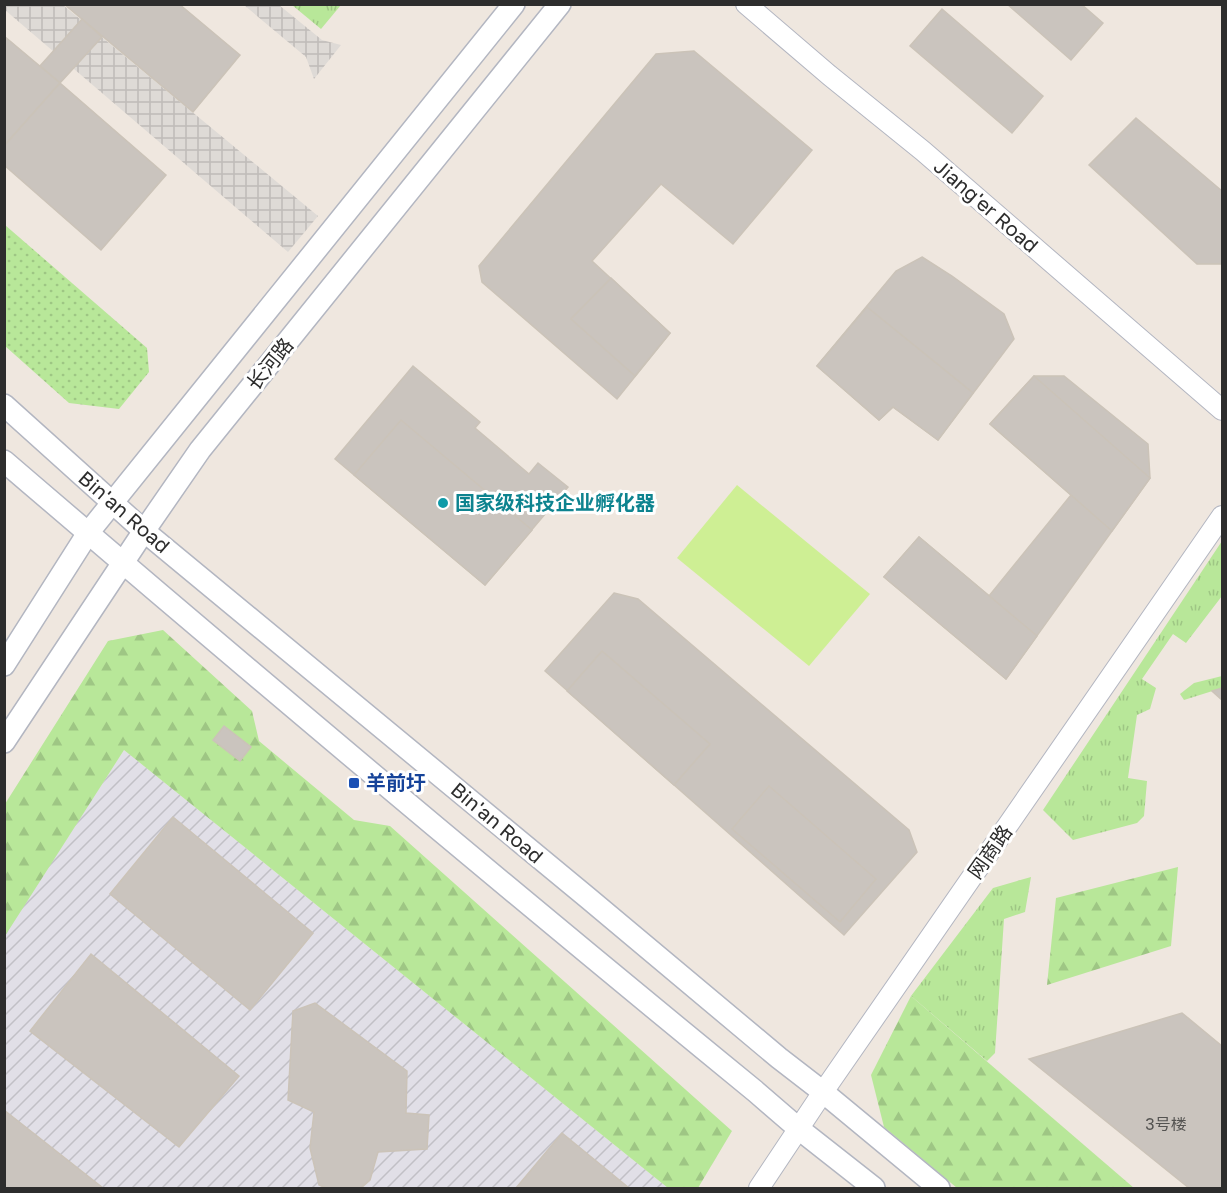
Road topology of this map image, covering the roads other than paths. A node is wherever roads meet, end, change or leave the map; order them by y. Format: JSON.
{"nodes":[{"id":1,"x":514,"y":4,"type":"edge"},
{"id":2,"x":560,"y":4,"type":"edge"},
{"id":3,"x":746,"y":4,"type":"edge"},
{"id":4,"x":4,"y":405,"type":"edge"},
{"id":5,"x":1222,"y":410,"type":"edge"},
{"id":6,"x":4,"y":461,"type":"edge"},
{"id":7,"x":112,"y":503,"type":"junction"},
{"id":8,"x":1222,"y":516,"type":"edge"},
{"id":9,"x":144,"y":531,"type":"junction"},
{"id":10,"x":88,"y":533,"type":"junction"},
{"id":11,"x":123,"y":563,"type":"junction"},
{"id":12,"x":4,"y":665,"type":"edge"},
{"id":13,"x":4,"y":742,"type":"edge"},
{"id":14,"x":823,"y":1092,"type":"junction"},
{"id":15,"x":799,"y":1129,"type":"junction"},
{"id":16,"x":759,"y":1188,"type":"edge"},
{"id":17,"x":874,"y":1188,"type":"edge"},
{"id":18,"x":939,"y":1188,"type":"edge"}],
"edges":[{"from":1,"to":7,"type":"main road","name":"长河路"},
{"from":2,"to":9,"type":"main road","name":"长河路"},
{"from":3,"to":5,"type":"street","name":"Jiang'er Road"},
{"from":4,"to":7,"type":"main road","name":"Bin'an Road"},
{"from":6,"to":10,"type":"main road","name":"Bin'an Road"},
{"from":7,"to":9,"type":"main road","name":"Bin'an Road"},
{"from":7,"to":10,"type":"main road","name":"长河路"},
{"from":8,"to":14,"type":"street","name":"网商路"},
{"from":9,"to":11,"type":"main road","name":"长河路"},
{"from":9,"to":14,"type":"main road","name":"Bin'an Road"},
{"from":10,"to":11,"type":"main road","name":"Bin'an Road"},
{"from":10,"to":12,"type":"main road","name":"长河路"},
{"from":11,"to":13,"type":"main road","name":"长河路"},
{"from":11,"to":15,"type":"main road","name":"Bin'an Road"},
{"from":14,"to":15,"type":"street","name":"网商路"},
{"from":14,"to":18,"type":"main road","name":"Bin'an Road"},
{"from":15,"to":16,"type":"street","name":"网商路"},
{"from":15,"to":17,"type":"main road","name":"Bin'an Road"}]}
